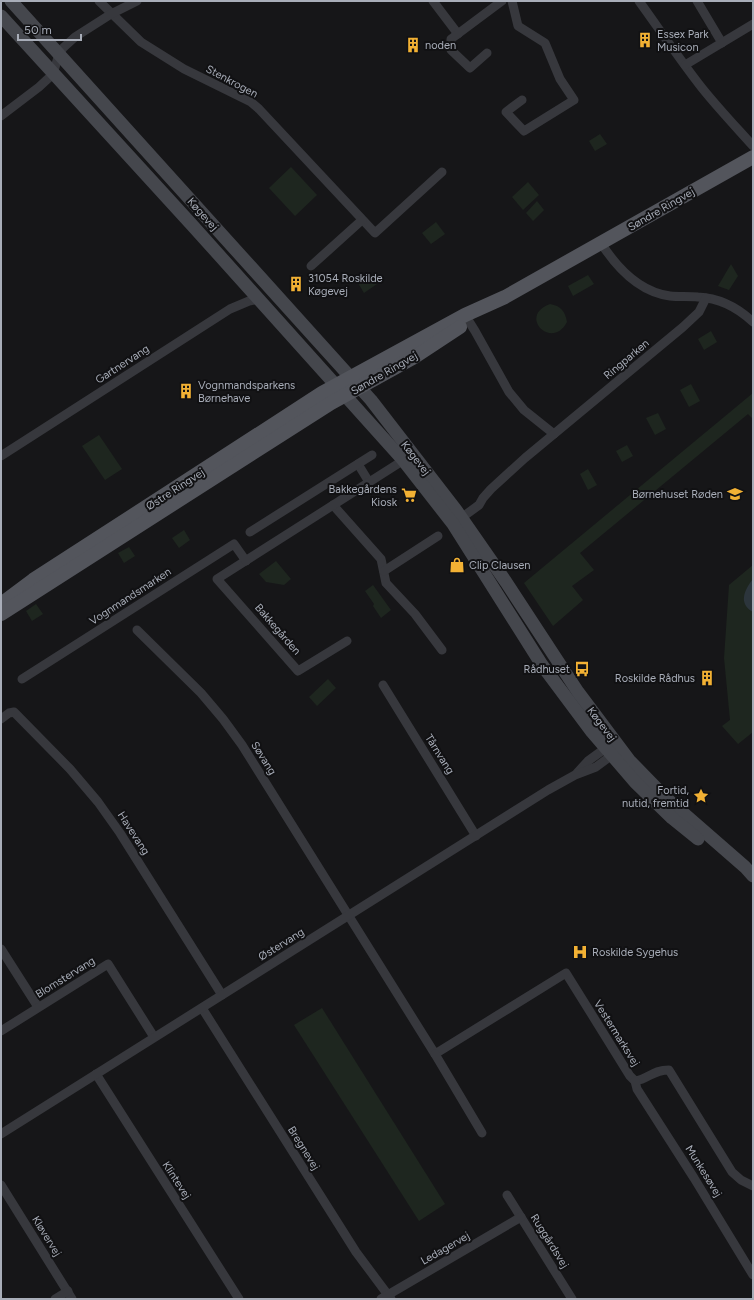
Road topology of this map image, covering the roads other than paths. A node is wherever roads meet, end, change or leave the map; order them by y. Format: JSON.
{"nodes":[{"id":1,"x":11,"y":1,"type":"edge"},
{"id":2,"x":99,"y":1,"type":"edge"},
{"id":3,"x":137,"y":1,"type":"edge"},
{"id":4,"x":433,"y":1,"type":"edge"},
{"id":5,"x":502,"y":1,"type":"edge"},
{"id":6,"x":512,"y":1,"type":"edge"},
{"id":7,"x":638,"y":1,"type":"edge"},
{"id":8,"x":697,"y":1,"type":"edge"},
{"id":9,"x":1,"y":4,"type":"edge"},
{"id":10,"x":111,"y":14,"type":"junction"},
{"id":11,"x":1,"y":16,"type":"edge"},
{"id":12,"x":753,"y":24,"type":"edge"},
{"id":13,"x":458,"y":34,"type":"junction"},
{"id":14,"x":722,"y":42,"type":"junction"},
{"id":15,"x":487,"y":53,"type":"dead end"},
{"id":16,"x":59,"y":54,"type":"junction"},
{"id":17,"x":685,"y":65,"type":"junction"},
{"id":18,"x":53,"y":74,"type":"junction"},
{"id":19,"x":522,"y":100,"type":"dead end"},
{"id":20,"x":1,"y":116,"type":"edge"},
{"id":21,"x":140,"y":144,"type":"junction"},
{"id":22,"x":753,"y":146,"type":"edge"},
{"id":23,"x":753,"y":157,"type":"edge"},
{"id":24,"x":442,"y":172,"type":"dead end"},
{"id":25,"x":362,"y":220,"type":"junction"},
{"id":26,"x":601,"y":244,"type":"junction"},
{"id":27,"x":311,"y":266,"type":"dead end"},
{"id":28,"x":706,"y":298,"type":"junction"},
{"id":29,"x":259,"y":300,"type":"junction"},
{"id":30,"x":467,"y":318,"type":"junction"},
{"id":31,"x":753,"y":322,"type":"edge"},
{"id":32,"x":355,"y":382,"type":"junction"},
{"id":33,"x":340,"y":390,"type":"junction"},
{"id":34,"x":554,"y":434,"type":"junction"},
{"id":35,"x":262,"y":447,"type":"joint"},
{"id":36,"x":372,"y":455,"type":"dead end"},
{"id":37,"x":1,"y":456,"type":"edge"},
{"id":38,"x":408,"y":457,"type":"junction"},
{"id":39,"x":358,"y":464,"type":"junction"},
{"id":40,"x":369,"y":482,"type":"junction"},
{"id":41,"x":334,"y":505,"type":"junction"},
{"id":42,"x":457,"y":521,"type":"junction"},
{"id":43,"x":250,"y":532,"type":"dead end"},
{"id":44,"x":438,"y":536,"type":"dead end"},
{"id":45,"x":246,"y":561,"type":"junction"},
{"id":46,"x":384,"y":571,"type":"junction"},
{"id":47,"x":1,"y":604,"type":"edge"},
{"id":48,"x":1,"y":614,"type":"edge"},
{"id":49,"x":137,"y":630,"type":"dead end"},
{"id":50,"x":347,"y":641,"type":"dead end"},
{"id":51,"x":442,"y":650,"type":"dead end"},
{"id":52,"x":22,"y":679,"type":"dead end"},
{"id":53,"x":383,"y":685,"type":"dead end"},
{"id":54,"x":1,"y":719,"type":"edge"},
{"id":55,"x":613,"y":748,"type":"junction"},
{"id":56,"x":476,"y":836,"type":"junction"},
{"id":57,"x":753,"y":877,"type":"edge"},
{"id":58,"x":349,"y":916,"type":"junction"},
{"id":59,"x":1,"y":949,"type":"edge"},
{"id":60,"x":222,"y":995,"type":"junction"},
{"id":61,"x":38,"y":1007,"type":"junction"},
{"id":62,"x":202,"y":1008,"type":"junction"},
{"id":63,"x":1,"y":1031,"type":"edge"},
{"id":64,"x":154,"y":1037,"type":"junction"},
{"id":65,"x":435,"y":1054,"type":"junction"},
{"id":66,"x":96,"y":1074,"type":"junction"},
{"id":67,"x":635,"y":1081,"type":"junction"},
{"id":68,"x":482,"y":1133,"type":"dead end"},
{"id":69,"x":1,"y":1134,"type":"edge"},
{"id":70,"x":1,"y":1186,"type":"edge"},
{"id":71,"x":753,"y":1186,"type":"edge"},
{"id":72,"x":507,"y":1195,"type":"dead end"},
{"id":73,"x":521,"y":1217,"type":"junction"},
{"id":74,"x":753,"y":1275,"type":"edge"},
{"id":75,"x":70,"y":1295,"type":"edge"},
{"id":76,"x":386,"y":1298,"type":"edge"},
{"id":77,"x":55,"y":1299,"type":"edge"},
{"id":78,"x":239,"y":1299,"type":"edge"},
{"id":79,"x":572,"y":1299,"type":"edge"}],
"edges":[{"from":1,"to":16,"type":"street","name":"Køgevej"},
{"from":2,"to":10,"type":"street","name":"Stenkrogen"},
{"from":3,"to":10,"type":"street"},
{"from":4,"to":13,"type":"street"},
{"from":5,"to":13,"type":"street"},
{"from":6,"to":19,"type":"street"},
{"from":7,"to":17,"type":"street"},
{"from":8,"to":14,"type":"street"},
{"from":9,"to":16,"type":"street"},
{"from":10,"to":16,"type":"street"},
{"from":10,"to":25,"type":"street","name":"Stenkrogen"},
{"from":11,"to":18,"type":"street","name":"Køgevej"},
{"from":12,"to":14,"type":"street"},
{"from":13,"to":15,"type":"street"},
{"from":14,"to":17,"type":"street"},
{"from":16,"to":18,"type":"street"},
{"from":16,"to":21,"type":"street","name":"Køgevej"},
{"from":17,"to":22,"type":"street"},
{"from":18,"to":20,"type":"street"},
{"from":18,"to":21,"type":"street"},
{"from":18,"to":29,"type":"street","name":"Køgevej"},
{"from":21,"to":32,"type":"street","name":"Køgevej"},
{"from":23,"to":26,"type":"main road","name":"Søndre Ringvej"},
{"from":24,"to":25,"type":"street","name":"Stenkrogen"},
{"from":25,"to":27,"type":"street"},
{"from":26,"to":28,"type":"street"},
{"from":26,"to":30,"type":"main road","name":"Søndre Ringvej"},
{"from":28,"to":31,"type":"street"},
{"from":28,"to":34,"type":"street","name":"Ringparken"},
{"from":29,"to":33,"type":"street","name":"Køgevej"},
{"from":29,"to":37,"type":"street","name":"Gartnervang"},
{"from":30,"to":32,"type":"main road","name":"Søndre Ringvej"},
{"from":30,"to":34,"type":"street"},
{"from":32,"to":33,"type":"main road","name":"Østre Ringvej"},
{"from":32,"to":38,"type":"street","name":"Køgevej"},
{"from":33,"to":35,"type":"main road","name":"Søndre Ringvej"},
{"from":33,"to":38,"type":"street","name":"Køgevej"},
{"from":33,"to":47,"type":"main road","name":"Østre Ringvej"},
{"from":34,"to":42,"type":"street","name":"Ringparken"},
{"from":35,"to":48,"type":"main road","name":"Østre Ringvej"},
{"from":36,"to":39,"type":"street"},
{"from":38,"to":40,"type":"street"},
{"from":38,"to":42,"type":"street","name":"Køgevej"},
{"from":39,"to":40,"type":"street"},
{"from":39,"to":43,"type":"street"},
{"from":40,"to":41,"type":"street"},
{"from":41,"to":45,"type":"street"},
{"from":41,"to":46,"type":"street"},
{"from":42,"to":55,"type":"street","name":"Køgevej"},
{"from":44,"to":46,"type":"street"},
{"from":45,"to":50,"type":"street","name":"Bakkegården"},
{"from":45,"to":52,"type":"street","name":"Vognmandsmarken"},
{"from":46,"to":51,"type":"street"},
{"from":49,"to":58,"type":"street","name":"Søvang"},
{"from":53,"to":56,"type":"street","name":"Tårnvang"},
{"from":54,"to":60,"type":"street","name":"Havevang"},
{"from":55,"to":56,"type":"street","name":"Østervang"},
{"from":55,"to":57,"type":"street","name":"Køgevej"},
{"from":56,"to":58,"type":"street","name":"Østervang"},
{"from":58,"to":60,"type":"street","name":"Østervang"},
{"from":58,"to":65,"type":"street"},
{"from":59,"to":61,"type":"street"},
{"from":60,"to":62,"type":"street","name":"Østervang"},
{"from":61,"to":63,"type":"street","name":"Blomstervang"},
{"from":61,"to":64,"type":"street","name":"Blomstervang"},
{"from":62,"to":64,"type":"street","name":"Østervang"},
{"from":62,"to":76,"type":"street","name":"Bregnevej"},
{"from":64,"to":66,"type":"street","name":"Østervang"},
{"from":65,"to":67,"type":"street","name":"Vestermarksvej"},
{"from":65,"to":68,"type":"street"},
{"from":66,"to":69,"type":"street","name":"Østervang"},
{"from":66,"to":78,"type":"street","name":"Klintevej"},
{"from":67,"to":71,"type":"street","name":"Vestermarksvej"},
{"from":67,"to":74,"type":"street","name":"Munkesøvej"},
{"from":70,"to":75,"type":"street","name":"Kløvervej"},
{"from":72,"to":73,"type":"street","name":"Ruggårdsvej"},
{"from":73,"to":76,"type":"street","name":"Ledagervej"},
{"from":73,"to":79,"type":"street","name":"Ruggårdsvej"},
{"from":75,"to":77,"type":"street"}]}
